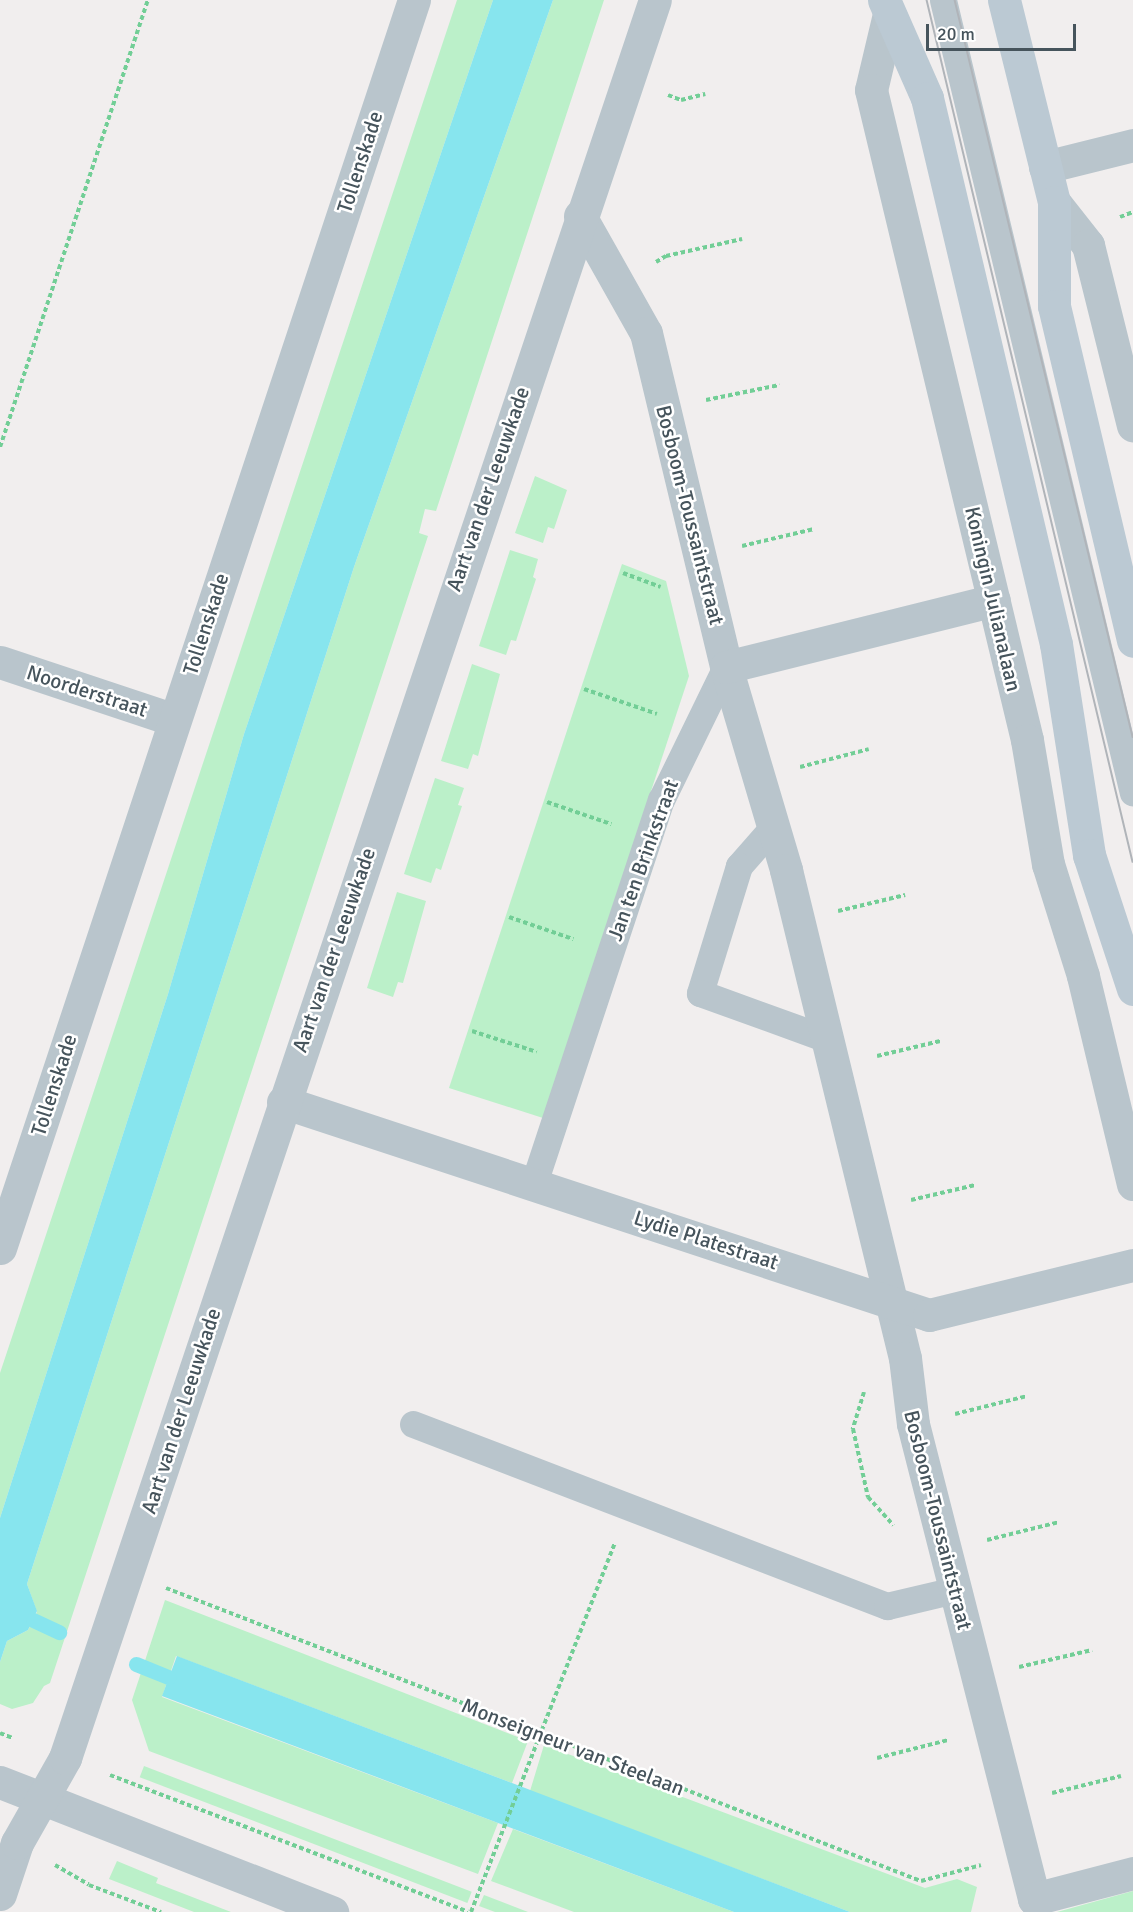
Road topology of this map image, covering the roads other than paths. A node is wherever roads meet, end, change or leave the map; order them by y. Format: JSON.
{"nodes":[{"id":1,"x":414,"y":0,"type":"edge"},
{"id":2,"x":655,"y":0,"type":"edge"},
{"id":3,"x":942,"y":0,"type":"edge"},
{"id":4,"x":1005,"y":0,"type":"edge"},
{"id":5,"x":887,"y":7,"type":"edge"},
{"id":6,"x":1133,"y":145,"type":"edge"},
{"id":7,"x":1046,"y":167,"type":"junction"},
{"id":8,"x":1054,"y":202,"type":"junction"},
{"id":9,"x":579,"y":216,"type":"junction"},
{"id":10,"x":1133,"y":424,"type":"edge"},
{"id":11,"x":994,"y":600,"type":"junction"},
{"id":12,"x":1133,"y":642,"type":"edge"},
{"id":13,"x":0,"y":662,"type":"edge"},
{"id":14,"x":726,"y":668,"type":"junction"},
{"id":15,"x":174,"y":720,"type":"junction"},
{"id":16,"x":1133,"y":793,"type":"edge"},
{"id":17,"x":773,"y":826,"type":"junction"},
{"id":18,"x":1133,"y":989,"type":"edge"},
{"id":19,"x":830,"y":1052,"type":"junction"},
{"id":20,"x":283,"y":1102,"type":"junction"},
{"id":21,"x":534,"y":1184,"type":"junction"},
{"id":22,"x":1133,"y":1184,"type":"edge"},
{"id":23,"x":0,"y":1248,"type":"edge"},
{"id":24,"x":1133,"y":1265,"type":"edge"},
{"id":25,"x":892,"y":1305,"type":"junction"},
{"id":26,"x":413,"y":1424,"type":"dead end"},
{"id":27,"x":954,"y":1590,"type":"junction"},
{"id":28,"x":0,"y":1782,"type":"edge"},
{"id":29,"x":45,"y":1799,"type":"junction"},
{"id":30,"x":1133,"y":1874,"type":"edge"},
{"id":31,"x":0,"y":1894,"type":"edge"},
{"id":32,"x":332,"y":1912,"type":"edge"}],
"edges":[{"from":1,"to":15,"type":"street","name":"Tollenskade"},
{"from":2,"to":9,"type":"street","name":"Aart van der Leeuwkade"},
{"from":3,"to":16,"type":"lane"},
{"from":4,"to":7,"type":"main road"},
{"from":5,"to":11,"type":"street","name":"Koningin Julianalaan"},
{"from":5,"to":18,"type":"main road","name":"Koningin Julianalaan"},
{"from":6,"to":7,"type":"street"},
{"from":7,"to":8,"type":"main road"},
{"from":8,"to":10,"type":"street"},
{"from":8,"to":12,"type":"main road"},
{"from":9,"to":14,"type":"street","name":"Bosboom-Toussaintstraat"},
{"from":9,"to":20,"type":"street","name":"Aart van der Leeuwkade"},
{"from":11,"to":14,"type":"street"},
{"from":11,"to":22,"type":"street","name":"Koningin Julianalaan"},
{"from":13,"to":15,"type":"street","name":"Noorderstraat"},
{"from":14,"to":17,"type":"street","name":"Bosboom-Toussaintstraat"},
{"from":14,"to":21,"type":"lane","name":"Jan ten Brinkstraat"},
{"from":15,"to":23,"type":"street","name":"Tollenskade"},
{"from":17,"to":19,"type":"street","name":"Bosboom-Toussaintstraat"},
{"from":17,"to":19,"type":"lane"},
{"from":19,"to":25,"type":"street","name":"Bosboom-Toussaintstraat"},
{"from":20,"to":21,"type":"street","name":"Lydie Platestraat"},
{"from":20,"to":29,"type":"street","name":"Aart van der Leeuwkade"},
{"from":21,"to":25,"type":"street","name":"Lydie Platestraat"},
{"from":24,"to":25,"type":"street","name":"Lydie Platestraat"},
{"from":25,"to":27,"type":"street","name":"Bosboom-Toussaintstraat"},
{"from":26,"to":27,"type":"lane"},
{"from":27,"to":30,"type":"street","name":"Bosboom-Toussaintstraat"},
{"from":28,"to":29,"type":"street"},
{"from":29,"to":31,"type":"street","name":"Aart van der Leeuwkade"},
{"from":29,"to":32,"type":"street"}]}
